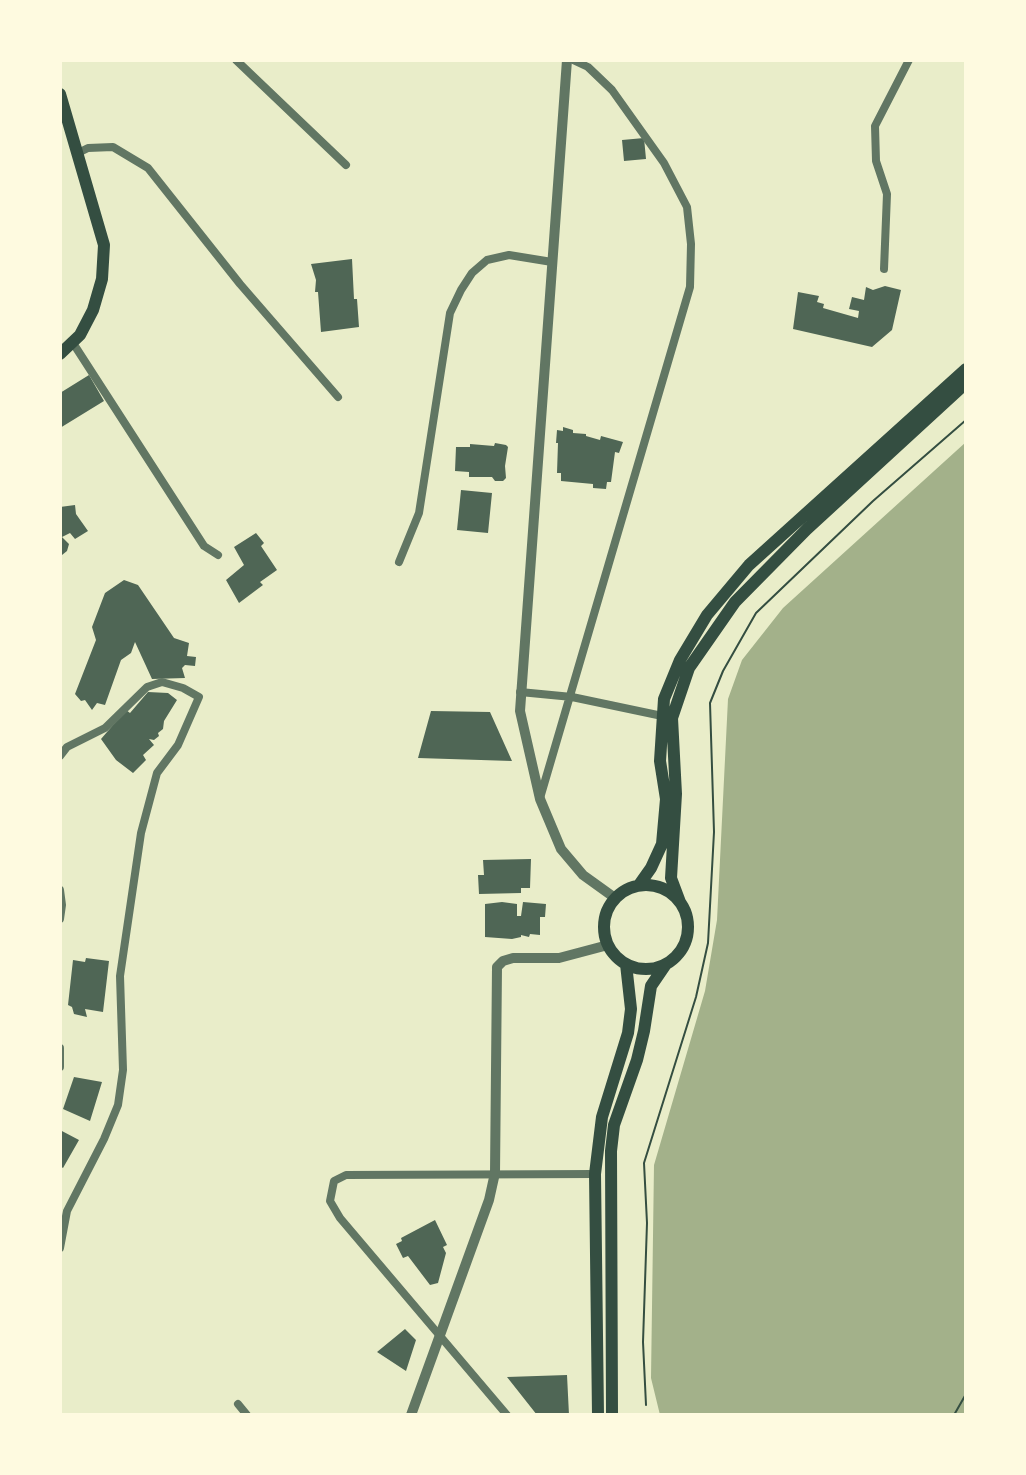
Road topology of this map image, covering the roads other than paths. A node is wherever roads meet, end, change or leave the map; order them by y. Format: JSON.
{"nodes":[{"id":1,"x":236,"y":60,"type":"edge"},
{"id":2,"x":567,"y":60,"type":"edge"},
{"id":3,"x":573,"y":60,"type":"edge"},
{"id":4,"x":909,"y":60,"type":"edge"},
{"id":5,"x":60,"y":94,"type":"edge"},
{"id":6,"x":78,"y":153,"type":"junction"},
{"id":7,"x":346,"y":165,"type":"dead end"},
{"id":8,"x":552,"y":262,"type":"junction"},
{"id":9,"x":884,"y":269,"type":"dead end"},
{"id":10,"x":73,"y":343,"type":"junction"},
{"id":11,"x":60,"y":354,"type":"edge"},
{"id":12,"x":966,"y":369,"type":"edge"},
{"id":13,"x":966,"y":383,"type":"edge"},
{"id":14,"x":338,"y":397,"type":"dead end"},
{"id":15,"x":218,"y":555,"type":"dead end"},
{"id":16,"x":399,"y":562,"type":"dead end"},
{"id":17,"x":736,"y":579,"type":"junction"},
{"id":18,"x":724,"y":617,"type":"junction"},
{"id":19,"x":680,"y":660,"type":"junction"},
{"id":20,"x":520,"y":692,"type":"junction"},
{"id":21,"x":572,"y":697,"type":"junction"},
{"id":22,"x":676,"y":702,"type":"junction"},
{"id":23,"x":667,"y":717,"type":"junction"},
{"id":24,"x":60,"y":756,"type":"edge"},
{"id":25,"x":540,"y":799,"type":"junction"},
{"id":26,"x":639,"y":885,"type":"junction"},
{"id":27,"x":60,"y":890,"type":"edge"},
{"id":28,"x":615,"y":898,"type":"junction"},
{"id":29,"x":680,"y":902,"type":"junction"},
{"id":30,"x":60,"y":919,"type":"edge"},
{"id":31,"x":608,"y":945,"type":"junction"},
{"id":32,"x":626,"y":964,"type":"junction"},
{"id":33,"x":666,"y":964,"type":"junction"},
{"id":34,"x":60,"y":1048,"type":"edge"},
{"id":35,"x":60,"y":1067,"type":"edge"},
{"id":36,"x":495,"y":1173,"type":"junction"},
{"id":37,"x":595,"y":1174,"type":"junction"},
{"id":38,"x":60,"y":1248,"type":"edge"},
{"id":39,"x":438,"y":1334,"type":"junction"},
{"id":40,"x":238,"y":1404,"type":"dead end"},
{"id":41,"x":247,"y":1415,"type":"edge"},
{"id":42,"x":411,"y":1415,"type":"edge"},
{"id":43,"x":507,"y":1415,"type":"edge"},
{"id":44,"x":595,"y":1415,"type":"edge"},
{"id":45,"x":612,"y":1415,"type":"edge"}],
"edges":[{"from":1,"to":7,"type":"street"},
{"from":2,"to":8,"type":"street"},
{"from":3,"to":21,"type":"street"},
{"from":4,"to":9,"type":"street"},
{"from":5,"to":6,"type":"main road"},
{"from":6,"to":10,"type":"main road"},
{"from":6,"to":14,"type":"street"},
{"from":8,"to":16,"type":"street"},
{"from":8,"to":20,"type":"street"},
{"from":10,"to":11,"type":"main road"},
{"from":10,"to":15,"type":"street"},
{"from":12,"to":17,"type":"main road"},
{"from":13,"to":18,"type":"main road"},
{"from":17,"to":18,"type":"main road"},
{"from":17,"to":19,"type":"main road"},
{"from":18,"to":22,"type":"main road"},
{"from":19,"to":22,"type":"main road"},
{"from":19,"to":23,"type":"main road"},
{"from":20,"to":21,"type":"street"},
{"from":20,"to":25,"type":"street"},
{"from":21,"to":23,"type":"street"},
{"from":21,"to":25,"type":"street"},
{"from":22,"to":23,"type":"main road"},
{"from":23,"to":26,"type":"main road"},
{"from":23,"to":29,"type":"main road"},
{"from":24,"to":38,"type":"street"},
{"from":25,"to":28,"type":"street"},
{"from":26,"to":28,"type":"main road"},
{"from":26,"to":29,"type":"main road"},
{"from":27,"to":30,"type":"street"},
{"from":28,"to":31,"type":"main road"},
{"from":29,"to":33,"type":"main road"},
{"from":31,"to":32,"type":"main road"},
{"from":31,"to":36,"type":"street"},
{"from":32,"to":33,"type":"main road"},
{"from":32,"to":37,"type":"main road"},
{"from":33,"to":45,"type":"main road"},
{"from":34,"to":35,"type":"street"},
{"from":36,"to":37,"type":"street"},
{"from":36,"to":39,"type":"street"},
{"from":36,"to":39,"type":"street"},
{"from":37,"to":44,"type":"main road"},
{"from":39,"to":42,"type":"street"},
{"from":39,"to":43,"type":"street"},
{"from":40,"to":41,"type":"street"}]}
